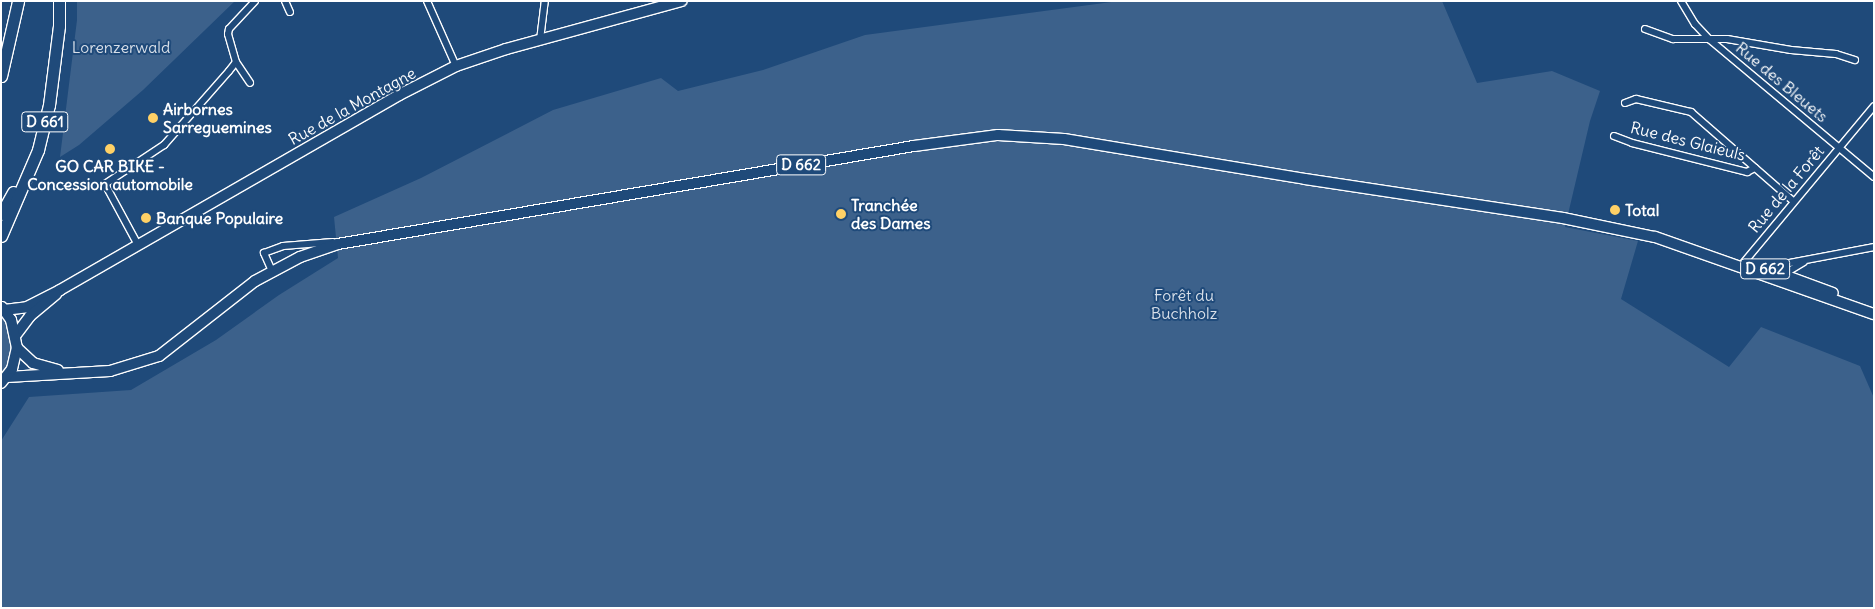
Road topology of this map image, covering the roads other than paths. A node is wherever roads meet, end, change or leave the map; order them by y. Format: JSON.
{"nodes":[{"id":1,"x":18,"y":1,"type":"edge"},
{"id":2,"x":52,"y":1,"type":"edge"},
{"id":3,"x":59,"y":1,"type":"edge"},
{"id":4,"x":255,"y":1,"type":"edge"},
{"id":5,"x":285,"y":1,"type":"edge"},
{"id":6,"x":427,"y":1,"type":"edge"},
{"id":7,"x":545,"y":1,"type":"edge"},
{"id":8,"x":682,"y":1,"type":"edge"},
{"id":9,"x":1682,"y":1,"type":"edge"},
{"id":10,"x":290,"y":12,"type":"dead end"},
{"id":11,"x":1645,"y":28,"type":"dead end"},
{"id":12,"x":1709,"y":39,"type":"junction"},
{"id":13,"x":540,"y":40,"type":"junction"},
{"id":14,"x":1855,"y":60,"type":"dead end"},
{"id":15,"x":236,"y":62,"type":"junction"},
{"id":16,"x":456,"y":66,"type":"junction"},
{"id":17,"x":1,"y":76,"type":"edge"},
{"id":18,"x":250,"y":82,"type":"dead end"},
{"id":19,"x":1625,"y":103,"type":"dead end"},
{"id":20,"x":1874,"y":106,"type":"edge"},
{"id":21,"x":1614,"y":136,"type":"dead end"},
{"id":22,"x":1839,"y":147,"type":"junction"},
{"id":23,"x":1755,"y":168,"type":"junction"},
{"id":24,"x":1874,"y":177,"type":"edge"},
{"id":25,"x":1793,"y":201,"type":"junction"},
{"id":26,"x":1,"y":214,"type":"edge"},
{"id":27,"x":1,"y":236,"type":"edge"},
{"id":28,"x":351,"y":242,"type":"junction"},
{"id":29,"x":138,"y":245,"type":"junction"},
{"id":30,"x":1874,"y":247,"type":"edge"},
{"id":31,"x":1806,"y":261,"type":"junction"},
{"id":32,"x":1743,"y":264,"type":"junction"},
{"id":33,"x":272,"y":271,"type":"junction"},
{"id":34,"x":1768,"y":273,"type":"junction"},
{"id":35,"x":1784,"y":279,"type":"junction"},
{"id":36,"x":60,"y":290,"type":"junction"},
{"id":37,"x":3,"y":308,"type":"edge"},
{"id":38,"x":1874,"y":308,"type":"edge"},
{"id":39,"x":1874,"y":314,"type":"edge"},
{"id":40,"x":15,"y":336,"type":"junction"},
{"id":41,"x":17,"y":348,"type":"junction"},
{"id":42,"x":74,"y":372,"type":"junction"},
{"id":43,"x":4,"y":380,"type":"edge"}],
"edges":[{"from":1,"to":17,"type":"highway"},
{"from":2,"to":26,"type":"highway","number":"D 661"},
{"from":3,"to":27,"type":"highway","number":"D 661"},
{"from":4,"to":15,"type":"street"},
{"from":5,"to":10,"type":"street"},
{"from":6,"to":16,"type":"street"},
{"from":7,"to":13,"type":"street"},
{"from":8,"to":13,"type":"main road","name":"Rue de la Montagne"},
{"from":9,"to":12,"type":"street","name":"Rue des Bleuets"},
{"from":11,"to":12,"type":"street"},
{"from":12,"to":14,"type":"street"},
{"from":12,"to":22,"type":"street","name":"Rue des Bleuets"},
{"from":13,"to":16,"type":"main road","name":"Rue de la Montagne"},
{"from":15,"to":18,"type":"street"},
{"from":15,"to":29,"type":"street"},
{"from":16,"to":29,"type":"main road","name":"Rue de la Montagne"},
{"from":19,"to":23,"type":"street"},
{"from":20,"to":22,"type":"street","name":"Rue de la Forêt"},
{"from":21,"to":23,"type":"street","name":"Rue des Glaieuls"},
{"from":22,"to":24,"type":"street","name":"Rue des Bleuets"},
{"from":22,"to":25,"type":"street","name":"Rue de la Forêt"},
{"from":23,"to":25,"type":"street"},
{"from":25,"to":32,"type":"street","name":"Rue de la Forêt"},
{"from":28,"to":32,"type":"main road","number":"D 662"},
{"from":28,"to":33,"type":"main road","number":"D 662"},
{"from":28,"to":33,"type":"street"},
{"from":29,"to":36,"type":"main road","name":"Rue de la Montagne"},
{"from":30,"to":31,"type":"street"},
{"from":31,"to":34,"type":"street"},
{"from":31,"to":35,"type":"street"},
{"from":32,"to":34,"type":"main road","number":"D 662"},
{"from":33,"to":42,"type":"main road","number":"D 662"},
{"from":34,"to":35,"type":"main road","number":"D 662"},
{"from":35,"to":38,"type":"main road","number":"D 662"},
{"from":35,"to":39,"type":"main road","number":"D 662"},
{"from":36,"to":37,"type":"main road","name":"Rue de la Montagne"},
{"from":36,"to":40,"type":"main road","name":"Rue de la Montagne"},
{"from":37,"to":40,"type":"main road"},
{"from":40,"to":41,"type":"main road"},
{"from":41,"to":42,"type":"main road","number":"D 662"},
{"from":41,"to":43,"type":"main road"},
{"from":42,"to":43,"type":"main road","number":"D 662"}]}
